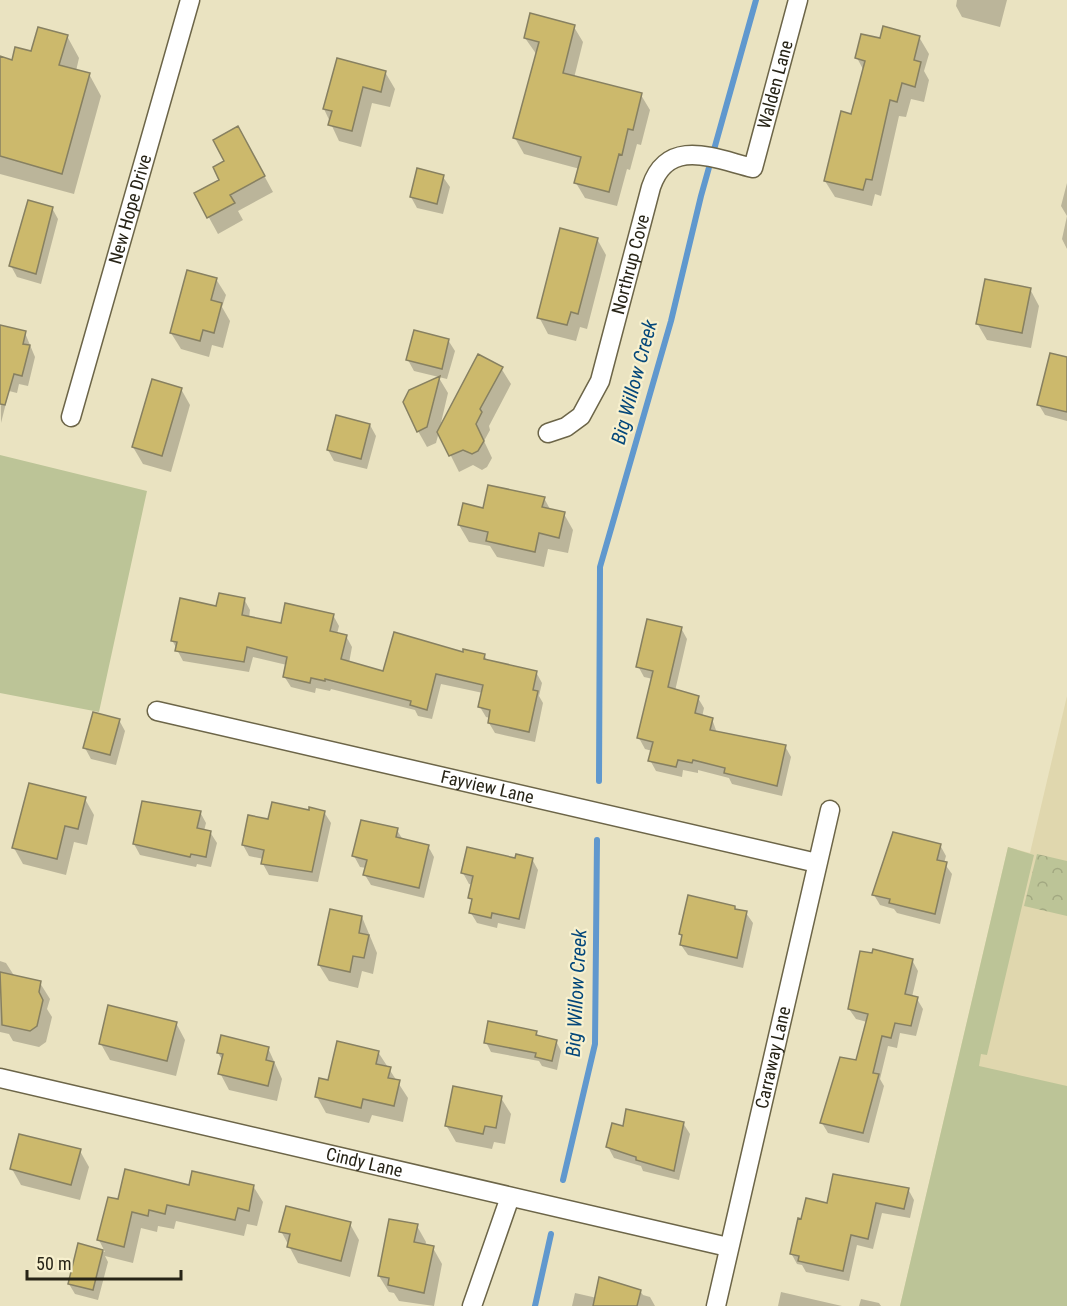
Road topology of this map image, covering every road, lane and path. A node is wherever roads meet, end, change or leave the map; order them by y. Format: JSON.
{"nodes":[{"id":1,"x":190,"y":0,"type":"edge"},
{"id":2,"x":798,"y":0,"type":"edge"},
{"id":3,"x":745,"y":166,"type":"joint"},
{"id":4,"x":71,"y":417,"type":"dead end"},
{"id":5,"x":548,"y":433,"type":"dead end"},
{"id":6,"x":157,"y":711,"type":"dead end"},
{"id":7,"x":830,"y":810,"type":"dead end"},
{"id":8,"x":817,"y":863,"type":"junction"},
{"id":9,"x":0,"y":1078,"type":"edge"},
{"id":10,"x":510,"y":1197,"type":"junction"},
{"id":11,"x":728,"y":1247,"type":"junction"},
{"id":12,"x":472,"y":1306,"type":"edge"},
{"id":13,"x":717,"y":1306,"type":"edge"}],
"edges":[{"from":1,"to":4,"type":"street","name":"New Hope Drive"},
{"from":2,"to":3,"type":"street","name":"Walden Lane"},
{"from":3,"to":5,"type":"street","name":"Northrup Cove"},
{"from":6,"to":8,"type":"street","name":"Fayview Lane"},
{"from":7,"to":8,"type":"street","name":"Carraway Lane"},
{"from":8,"to":11,"type":"street","name":"Carraway Lane"},
{"from":9,"to":10,"type":"street","name":"Cindy Lane"},
{"from":10,"to":11,"type":"street","name":"Cindy Lane"},
{"from":10,"to":12,"type":"street"},
{"from":11,"to":13,"type":"street","name":"Carraway Lane"}]}
